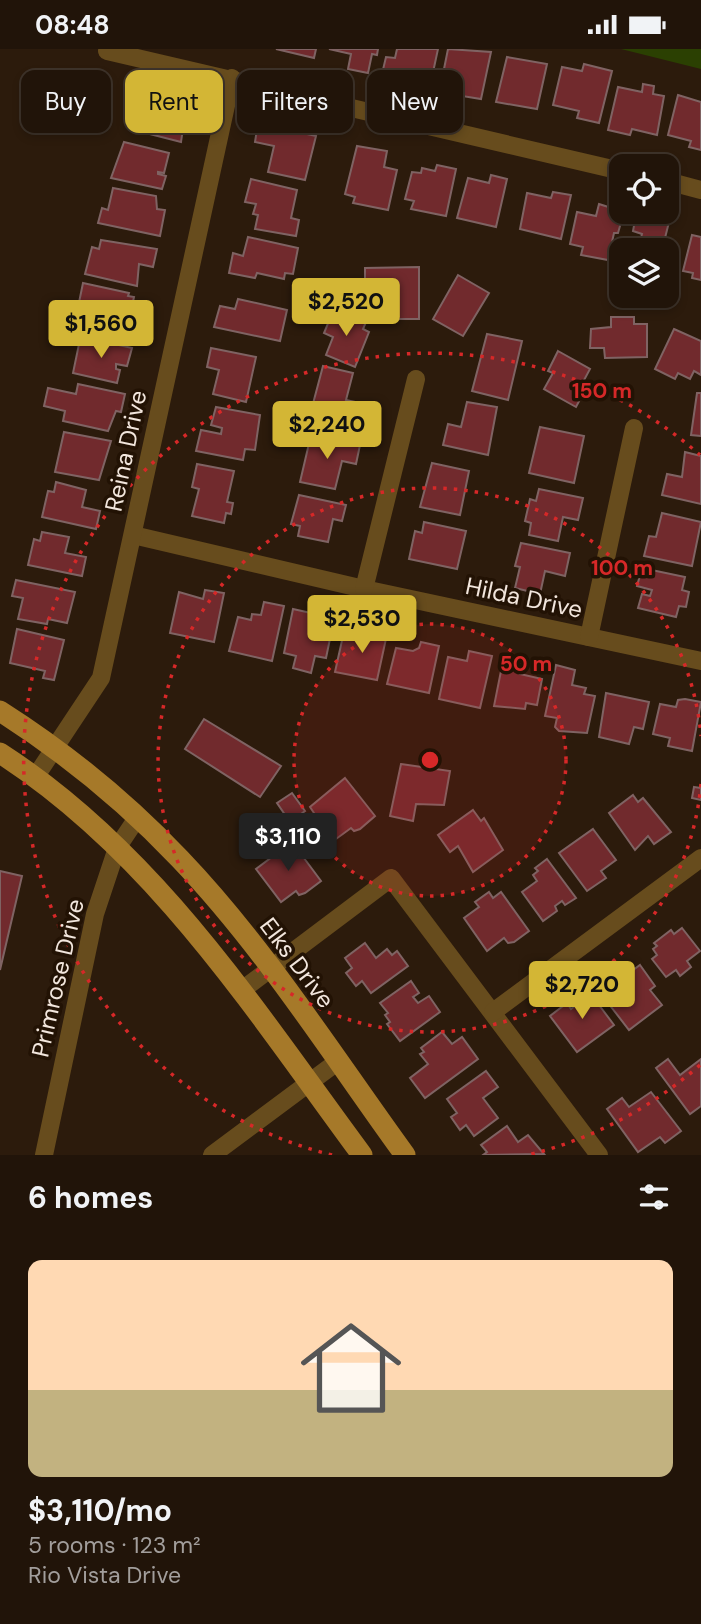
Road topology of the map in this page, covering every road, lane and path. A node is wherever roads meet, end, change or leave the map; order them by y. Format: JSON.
{"nodes":[{"id":1,"x":107,"y":51,"type":"dead end"},
{"id":2,"x":232,"y":78,"type":"junction"},
{"id":3,"x":609,"y":168,"type":"edge"},
{"id":4,"x":679,"y":184,"type":"edge"},
{"id":5,"x":701,"y":190,"type":"edge"},
{"id":6,"x":416,"y":379,"type":"dead end"},
{"id":7,"x":634,"y":428,"type":"dead end"},
{"id":8,"x":133,"y":535,"type":"junction"},
{"id":9,"x":364,"y":589,"type":"junction"},
{"id":10,"x":589,"y":637,"type":"junction"},
{"id":11,"x":701,"y":661,"type":"edge"},
{"id":12,"x":0,"y":711,"type":"edge"},
{"id":13,"x":57,"y":748,"type":"junction"},
{"id":14,"x":0,"y":753,"type":"edge"},
{"id":15,"x":36,"y":776,"type":"junction"},
{"id":16,"x":137,"y":818,"type":"junction"},
{"id":17,"x":117,"y":848,"type":"junction"},
{"id":18,"x":701,"y":858,"type":"edge"},
{"id":19,"x":270,"y":969,"type":"junction"},
{"id":20,"x":242,"y":991,"type":"junction"},
{"id":21,"x":494,"y":1012,"type":"junction"},
{"id":22,"x":337,"y":1062,"type":"junction"},
{"id":23,"x":309,"y":1083,"type":"junction"},
{"id":24,"x":44,"y":1155,"type":"edge"},
{"id":25,"x":212,"y":1155,"type":"edge"},
{"id":26,"x":362,"y":1155,"type":"edge"},
{"id":27,"x":405,"y":1155,"type":"edge"},
{"id":28,"x":599,"y":1155,"type":"edge"}],
"edges":[{"from":1,"to":2,"type":"street"},
{"from":2,"to":3,"type":"street"},
{"from":2,"to":8,"type":"street","name":"Reina Drive"},
{"from":4,"to":5,"type":"street"},
{"from":6,"to":9,"type":"street"},
{"from":7,"to":10,"type":"street"},
{"from":8,"to":9,"type":"street","name":"Hilda Drive"},
{"from":8,"to":13,"type":"street","name":"Reina Drive"},
{"from":9,"to":10,"type":"street","name":"Hilda Drive"},
{"from":10,"to":11,"type":"street","name":"Hilda Drive"},
{"from":12,"to":13,"type":"main road","name":"Elks Drive"},
{"from":13,"to":15,"type":"street","name":"Reina Drive"},
{"from":13,"to":16,"type":"main road","name":"Elks Drive"},
{"from":14,"to":15,"type":"main road"},
{"from":15,"to":17,"type":"main road"},
{"from":16,"to":17,"type":"street","name":"Primrose Drive"},
{"from":16,"to":19,"type":"main road","name":"Elks Drive"},
{"from":17,"to":20,"type":"main road"},
{"from":17,"to":24,"type":"street","name":"Primrose Drive"},
{"from":18,"to":21,"type":"street"},
{"from":19,"to":20,"type":"street"},
{"from":19,"to":21,"type":"street"},
{"from":19,"to":22,"type":"main road","name":"Elks Drive"},
{"from":20,"to":23,"type":"main road"},
{"from":21,"to":28,"type":"street"},
{"from":22,"to":23,"type":"street"},
{"from":22,"to":27,"type":"main road","name":"Elks Drive"},
{"from":23,"to":25,"type":"street"},
{"from":23,"to":26,"type":"main road"}]}
